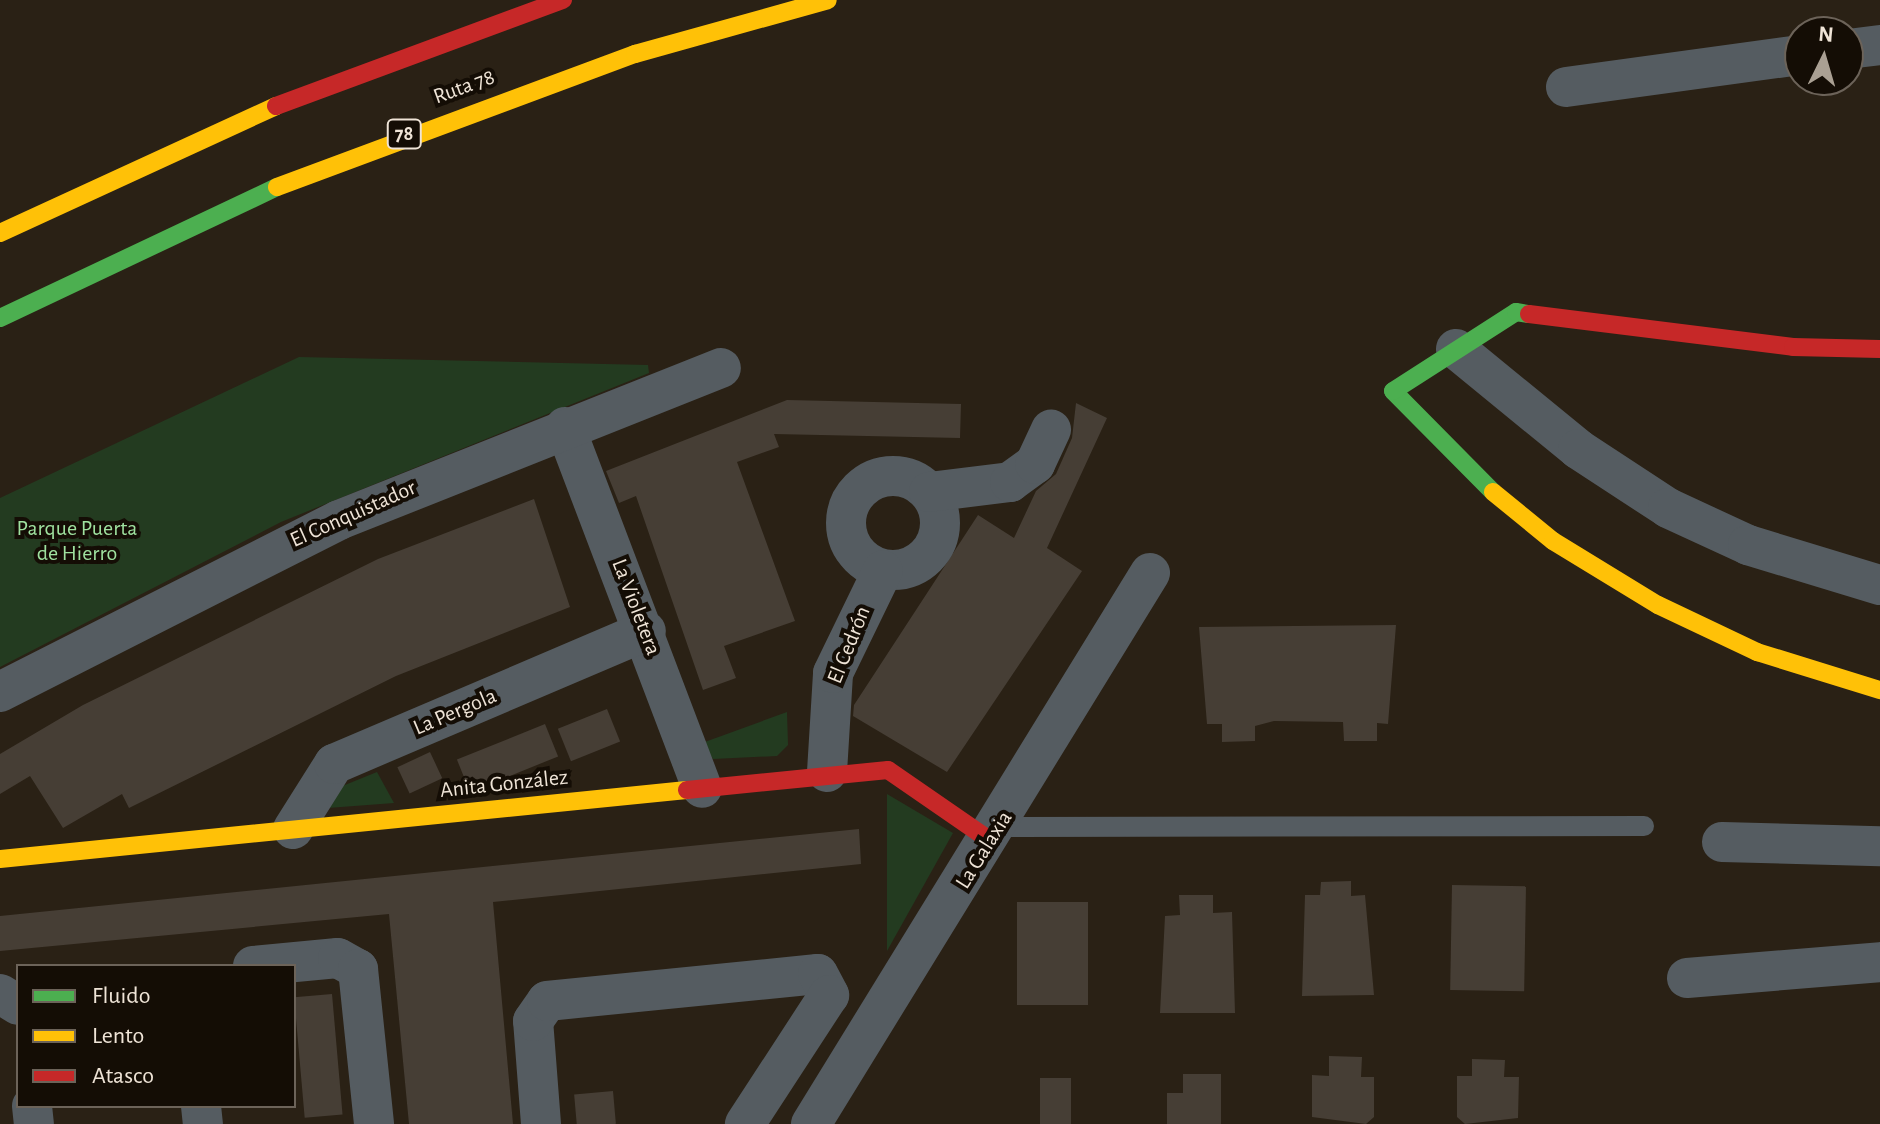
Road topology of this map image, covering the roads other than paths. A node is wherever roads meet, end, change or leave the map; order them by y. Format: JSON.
{"nodes":[{"id":1,"x":563,"y":0,"type":"edge"},
{"id":2,"x":828,"y":0,"type":"edge"},
{"id":3,"x":1784,"y":57,"type":"edge"},
{"id":4,"x":1566,"y":87,"type":"dead end"},
{"id":5,"x":0,"y":233,"type":"edge"},
{"id":6,"x":0,"y":318,"type":"edge"},
{"id":7,"x":1456,"y":349,"type":"junction"},
{"id":8,"x":1880,"y":349,"type":"edge"},
{"id":9,"x":721,"y":368,"type":"dead end"},
{"id":10,"x":565,"y":427,"type":"junction"},
{"id":11,"x":1051,"y":429,"type":"dead end"},
{"id":12,"x":929,"y":492,"type":"junction"},
{"id":13,"x":883,"y":570,"type":"junction"},
{"id":14,"x":1150,"y":573,"type":"dead end"},
{"id":15,"x":1880,"y":585,"type":"edge"},
{"id":16,"x":646,"y":631,"type":"junction"},
{"id":17,"x":1880,"y":690,"type":"edge"},
{"id":18,"x":0,"y":692,"type":"edge"},
{"id":19,"x":827,"y":772,"type":"junction"},
{"id":20,"x":702,"y":788,"type":"junction"},
{"id":21,"x":1644,"y":826,"type":"dead end"},
{"id":22,"x":293,"y":829,"type":"junction"},
{"id":23,"x":995,"y":834,"type":"junction"},
{"id":24,"x":1722,"y":842,"type":"dead end"},
{"id":25,"x":1880,"y":846,"type":"edge"},
{"id":26,"x":0,"y":859,"type":"edge"},
{"id":27,"x":1880,"y":962,"type":"edge"},
{"id":28,"x":274,"y":964,"type":"edge"},
{"id":29,"x":1687,"y":978,"type":"dead end"},
{"id":30,"x":374,"y":1124,"type":"edge"},
{"id":31,"x":541,"y":1124,"type":"edge"},
{"id":32,"x":745,"y":1124,"type":"edge"},
{"id":33,"x":811,"y":1124,"type":"edge"}],
"edges":[{"from":1,"to":5,"type":"main road"},
{"from":2,"to":6,"type":"main road","name":"Ruta 78","number":"78"},
{"from":3,"to":4,"type":"street"},
{"from":7,"to":8,"type":"main road"},
{"from":7,"to":15,"type":"street"},
{"from":7,"to":17,"type":"main road"},
{"from":9,"to":10,"type":"street","name":"El Conquistador"},
{"from":10,"to":16,"type":"street","name":"La Violetera"},
{"from":10,"to":18,"type":"street","name":"El Conquistador"},
{"from":11,"to":12,"type":"street"},
{"from":12,"to":13,"type":"street"},
{"from":12,"to":13,"type":"street"},
{"from":13,"to":19,"type":"street","name":"El Cedrón"},
{"from":14,"to":23,"type":"street","name":"La Galaxia"},
{"from":16,"to":20,"type":"street","name":"La Violetera"},
{"from":16,"to":22,"type":"street","name":"La Pergola"},
{"from":19,"to":20,"type":"main road","name":"Anita González"},
{"from":19,"to":23,"type":"main road","name":"Anita González"},
{"from":20,"to":22,"type":"main road","name":"Anita González"},
{"from":21,"to":23,"type":"lane"},
{"from":22,"to":26,"type":"main road","name":"Anita González"},
{"from":23,"to":33,"type":"street","name":"La Galaxia"},
{"from":24,"to":25,"type":"street"},
{"from":27,"to":29,"type":"street"},
{"from":28,"to":30,"type":"street"},
{"from":31,"to":32,"type":"street"}]}
